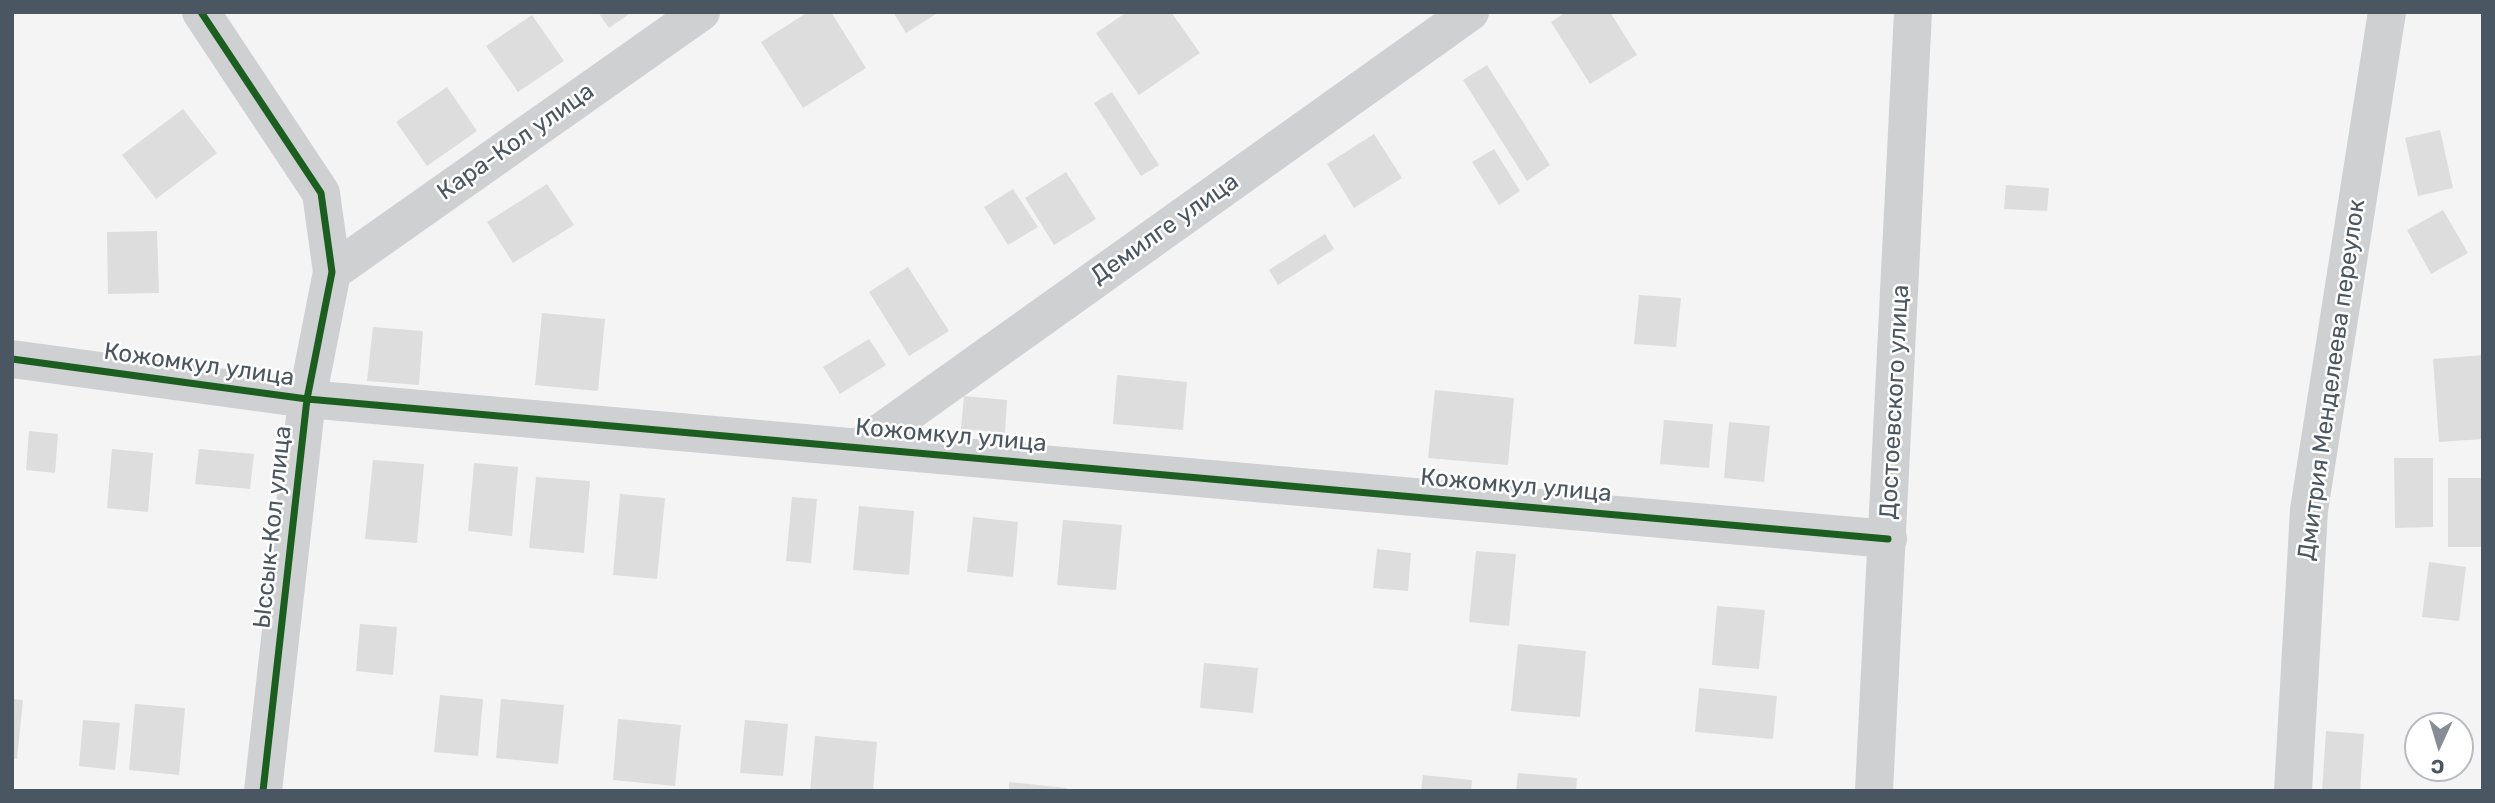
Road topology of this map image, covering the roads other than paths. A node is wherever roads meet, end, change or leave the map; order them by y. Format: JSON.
{"nodes":[{"id":1,"x":201,"y":12,"type":"edge"},
{"id":2,"x":701,"y":12,"type":"edge"},
{"id":3,"x":1470,"y":12,"type":"edge"},
{"id":4,"x":1913,"y":12,"type":"edge"},
{"id":5,"x":2387,"y":12,"type":"edge"},
{"id":6,"x":332,"y":272,"type":"junction"},
{"id":7,"x":12,"y":359,"type":"edge"},
{"id":8,"x":307,"y":399,"type":"junction"},
{"id":9,"x":860,"y":447,"type":"junction"},
{"id":10,"x":1888,"y":539,"type":"junction"},
{"id":11,"x":263,"y":791,"type":"edge"},
{"id":12,"x":1874,"y":791,"type":"edge"},
{"id":13,"x":2293,"y":791,"type":"edge"}],
"edges":[{"from":1,"to":6,"type":"street","name":"Ыссык-Кол улица"},
{"from":2,"to":6,"type":"street","name":"Кара-Кол улица"},
{"from":3,"to":9,"type":"street","name":"Демилге улица"},
{"from":4,"to":10,"type":"street","name":"Достоевского улица"},
{"from":5,"to":13,"type":"street","name":"Дмитрия Менделеева переулок"},
{"from":6,"to":8,"type":"street","name":"Ыссык-Кол улица"},
{"from":7,"to":8,"type":"street","name":"Кожомкул улица"},
{"from":8,"to":9,"type":"street","name":"Кожомкул улица"},
{"from":8,"to":11,"type":"street","name":"Ыссык-Кол улица"},
{"from":9,"to":10,"type":"street","name":"Кожомкул улица"},
{"from":10,"to":12,"type":"street","name":"Достоевского улица"}]}
